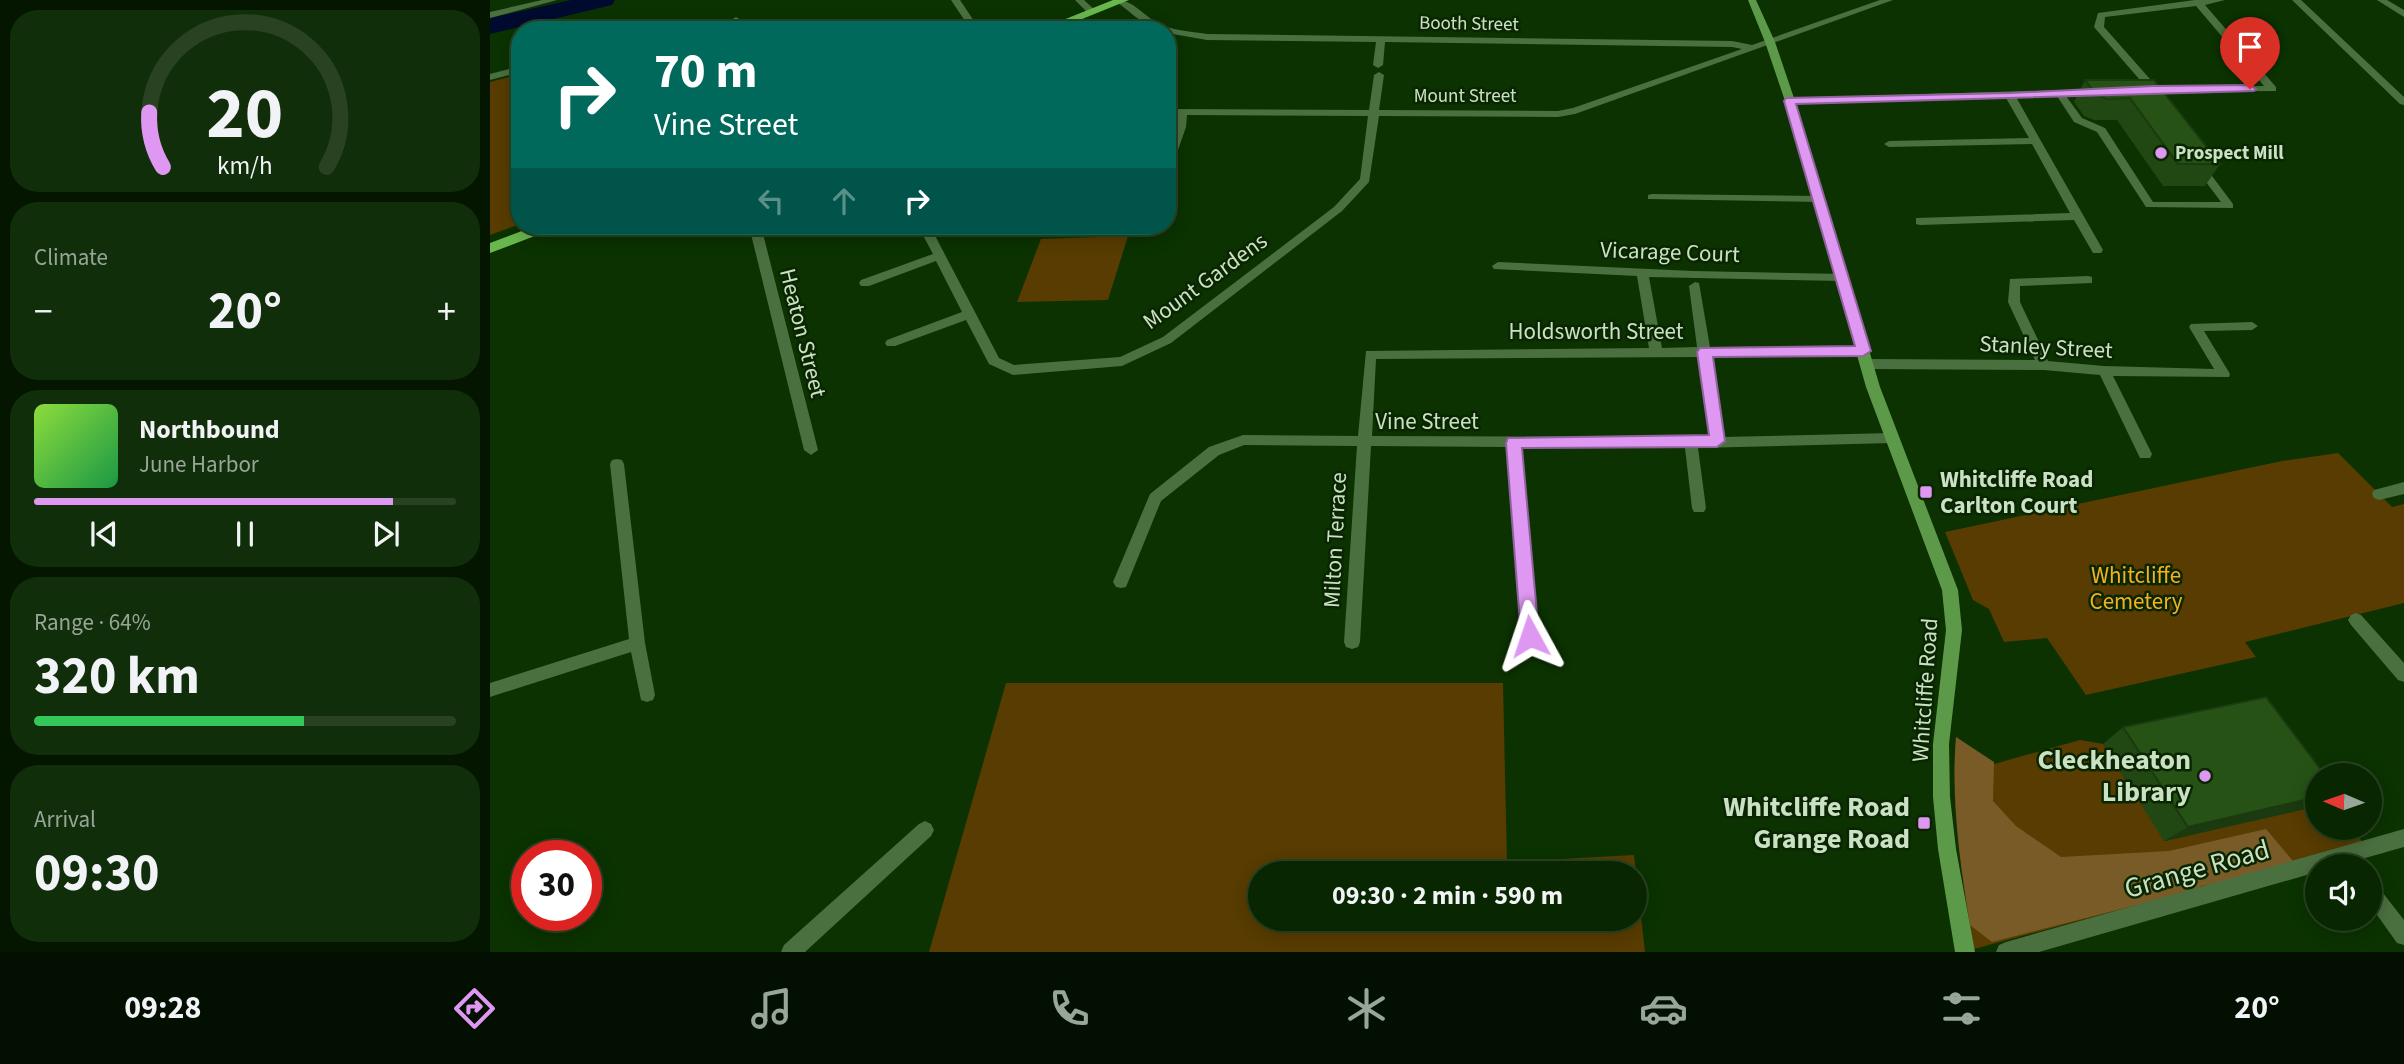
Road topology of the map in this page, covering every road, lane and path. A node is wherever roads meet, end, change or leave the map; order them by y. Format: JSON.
{"nodes":[{"id":1,"x":553,"y":0,"type":"edge"},
{"id":2,"x":955,"y":0,"type":"edge"},
{"id":3,"x":1079,"y":0,"type":"edge"},
{"id":4,"x":1122,"y":0,"type":"edge"},
{"id":5,"x":1752,"y":0,"type":"edge"},
{"id":6,"x":1889,"y":0,"type":"edge"},
{"id":7,"x":2221,"y":0,"type":"edge"},
{"id":8,"x":2296,"y":0,"type":"edge"},
{"id":9,"x":2381,"y":0,"type":"edge"},
{"id":10,"x":2199,"y":2,"type":"junction"},
{"id":11,"x":1092,"y":12,"type":"junction"},
{"id":12,"x":2404,"y":14,"type":"edge"},
{"id":13,"x":490,"y":15,"type":"edge"},
{"id":14,"x":970,"y":21,"type":"edge"},
{"id":15,"x":1068,"y":21,"type":"edge"},
{"id":16,"x":1148,"y":21,"type":"edge"},
{"id":17,"x":1176,"y":31,"type":"edge"},
{"id":18,"x":1381,"y":40,"type":"junction"},
{"id":19,"x":1770,"y":42,"type":"junction"},
{"id":20,"x":1752,"y":48,"type":"junction"},
{"id":21,"x":511,"y":71,"type":"edge"},
{"id":22,"x":490,"y":77,"type":"edge"},
{"id":23,"x":2153,"y":89,"type":"junction"},
{"id":24,"x":2127,"y":90,"type":"edge"},
{"id":25,"x":2141,"y":90,"type":"junction"},
{"id":26,"x":2114,"y":91,"type":"edge"},
{"id":27,"x":2060,"y":94,"type":"junction"},
{"id":28,"x":2010,"y":96,"type":"junction"},
{"id":29,"x":2148,"y":100,"type":"edge"},
{"id":30,"x":1790,"y":101,"type":"junction"},
{"id":31,"x":2404,"y":102,"type":"edge"},
{"id":32,"x":1176,"y":111,"type":"edge"},
{"id":33,"x":1182,"y":111,"type":"junction"},
{"id":34,"x":1374,"y":113,"type":"junction"},
{"id":35,"x":1176,"y":141,"type":"edge"},
{"id":36,"x":2035,"y":141,"type":"junction"},
{"id":37,"x":1889,"y":144,"type":"dead end"},
{"id":38,"x":2189,"y":153,"type":"edge"},
{"id":39,"x":1652,"y":197,"type":"dead end"},
{"id":40,"x":1820,"y":199,"type":"junction"},
{"id":41,"x":2078,"y":216,"type":"junction"},
{"id":42,"x":1920,"y":221,"type":"dead end"},
{"id":43,"x":524,"y":235,"type":"edge"},
{"id":44,"x":757,"y":235,"type":"edge"},
{"id":45,"x":928,"y":235,"type":"edge"},
{"id":46,"x":490,"y":248,"type":"edge"},
{"id":47,"x":2097,"y":250,"type":"dead end"},
{"id":48,"x":939,"y":256,"type":"junction"},
{"id":49,"x":1498,"y":266,"type":"dead end"},
{"id":50,"x":1642,"y":273,"type":"junction"},
{"id":51,"x":1842,"y":276,"type":"junction"},
{"id":52,"x":2088,"y":280,"type":"dead end"},
{"id":53,"x":866,"y":283,"type":"dead end"},
{"id":54,"x":1695,"y":286,"type":"dead end"},
{"id":55,"x":969,"y":314,"type":"junction"},
{"id":56,"x":2252,"y":326,"type":"dead end"},
{"id":57,"x":891,"y":343,"type":"dead end"},
{"id":58,"x":1656,"y":352,"type":"junction"},
{"id":59,"x":1705,"y":352,"type":"junction"},
{"id":60,"x":1370,"y":354,"type":"joint"},
{"id":61,"x":1865,"y":357,"type":"junction"},
{"id":62,"x":2044,"y":365,"type":"junction"},
{"id":63,"x":2104,"y":372,"type":"junction"},
{"id":64,"x":1892,"y":438,"type":"junction"},
{"id":65,"x":1364,"y":441,"type":"junction"},
{"id":66,"x":1717,"y":441,"type":"junction"},
{"id":67,"x":1514,"y":443,"type":"junction"},
{"id":68,"x":1691,"y":443,"type":"junction"},
{"id":69,"x":811,"y":450,"type":"dead end"},
{"id":70,"x":2145,"y":454,"type":"dead end"},
{"id":71,"x":617,"y":464,"type":"dead end"},
{"id":72,"x":2404,"y":488,"type":"edge"},
{"id":73,"x":2379,"y":494,"type":"dead end"},
{"id":74,"x":1699,"y":508,"type":"dead end"},
{"id":75,"x":1121,"y":582,"type":"dead end"},
{"id":76,"x":2356,"y":620,"type":"dead end"},
{"id":77,"x":1530,"y":636,"type":"dead end"},
{"id":78,"x":1352,"y":642,"type":"dead end"},
{"id":79,"x":637,"y":643,"type":"junction"},
{"id":80,"x":2404,"y":675,"type":"edge"},
{"id":81,"x":490,"y":690,"type":"edge"},
{"id":82,"x":647,"y":695,"type":"dead end"},
{"id":83,"x":925,"y":830,"type":"dead end"},
{"id":84,"x":2404,"y":838,"type":"edge"},
{"id":85,"x":2365,"y":854,"type":"edge"},
{"id":86,"x":2305,"y":872,"type":"edge"},
{"id":87,"x":2382,"y":906,"type":"edge"},
{"id":88,"x":2404,"y":936,"type":"edge"},
{"id":89,"x":791,"y":952,"type":"edge"},
{"id":90,"x":1965,"y":952,"type":"edge"},
{"id":91,"x":2006,"y":952,"type":"edge"}],
"edges":[{"from":1,"to":13,"type":"street"},
{"from":2,"to":14,"type":"street"},
{"from":3,"to":11,"type":"street"},
{"from":4,"to":11,"type":"main road"},
{"from":4,"to":16,"type":"street","name":"Booth Street"},
{"from":5,"to":19,"type":"main road","name":"Whitcliffe Road"},
{"from":6,"to":19,"type":"street","name":"Booth Street"},
{"from":7,"to":10,"type":"street"},
{"from":8,"to":31,"type":"street"},
{"from":9,"to":12,"type":"street"},
{"from":10,"to":23,"type":"street"},
{"from":10,"to":23,"type":"street"},
{"from":11,"to":15,"type":"main road"},
{"from":17,"to":18,"type":"street","name":"Booth Street"},
{"from":18,"to":20,"type":"street","name":"Booth Street"},
{"from":18,"to":34,"type":"street","name":"Mount Gardens"},
{"from":19,"to":20,"type":"street","name":"Booth Street"},
{"from":19,"to":30,"type":"main road","name":"Whitcliffe Road"},
{"from":20,"to":34,"type":"street","name":"Mount Street"},
{"from":21,"to":22,"type":"street"},
{"from":23,"to":25,"type":"street"},
{"from":24,"to":25,"type":"street"},
{"from":25,"to":29,"type":"street"},
{"from":26,"to":27,"type":"street"},
{"from":27,"to":28,"type":"street"},
{"from":27,"to":38,"type":"street"},
{"from":28,"to":30,"type":"street"},
{"from":28,"to":36,"type":"street"},
{"from":30,"to":40,"type":"main road","name":"Whitcliffe Road"},
{"from":32,"to":33,"type":"street","name":"Mount Street"},
{"from":33,"to":34,"type":"street","name":"Mount Street"},
{"from":33,"to":35,"type":"street"},
{"from":34,"to":55,"type":"street","name":"Mount Gardens"},
{"from":36,"to":37,"type":"street"},
{"from":36,"to":41,"type":"street"},
{"from":39,"to":40,"type":"street"},
{"from":40,"to":51,"type":"main road","name":"Whitcliffe Road"},
{"from":41,"to":42,"type":"street"},
{"from":41,"to":47,"type":"street"},
{"from":43,"to":46,"type":"main road"},
{"from":44,"to":69,"type":"street","name":"Heaton Street"},
{"from":45,"to":48,"type":"street","name":"Mount Gardens"},
{"from":48,"to":53,"type":"street"},
{"from":48,"to":55,"type":"street","name":"Mount Gardens"},
{"from":49,"to":50,"type":"street","name":"Vicarage Court"},
{"from":50,"to":51,"type":"street","name":"Vicarage Court"},
{"from":50,"to":58,"type":"street"},
{"from":51,"to":61,"type":"main road","name":"Whitcliffe Road"},
{"from":52,"to":62,"type":"street"},
{"from":54,"to":59,"type":"street"},
{"from":55,"to":57,"type":"street"},
{"from":56,"to":63,"type":"street","name":"Stanley Street"},
{"from":58,"to":59,"type":"street","name":"Holdsworth Street"},
{"from":58,"to":60,"type":"street","name":"Holdsworth Street"},
{"from":59,"to":61,"type":"street","name":"Holdsworth Street"},
{"from":59,"to":66,"type":"street"},
{"from":60,"to":65,"type":"street","name":"Milton Terrace"},
{"from":61,"to":62,"type":"street","name":"Stanley Street"},
{"from":61,"to":64,"type":"main road","name":"Whitcliffe Road"},
{"from":62,"to":63,"type":"street","name":"Stanley Street"},
{"from":63,"to":70,"type":"street"},
{"from":64,"to":66,"type":"street","name":"Vine Street"},
{"from":64,"to":90,"type":"main road","name":"Whitcliffe Road"},
{"from":65,"to":67,"type":"street","name":"Vine Street"},
{"from":65,"to":75,"type":"street","name":"Vine Street"},
{"from":65,"to":78,"type":"street","name":"Milton Terrace"},
{"from":66,"to":68,"type":"street","name":"Vine Street"},
{"from":67,"to":68,"type":"street","name":"Vine Street"},
{"from":67,"to":77,"type":"street"},
{"from":68,"to":74,"type":"street"},
{"from":71,"to":79,"type":"street"},
{"from":72,"to":73,"type":"street"},
{"from":76,"to":80,"type":"street"},
{"from":79,"to":81,"type":"street"},
{"from":79,"to":82,"type":"street"},
{"from":83,"to":89,"type":"street"},
{"from":84,"to":85,"type":"street","name":"Grange Road"},
{"from":86,"to":91,"type":"street","name":"Grange Road"},
{"from":87,"to":88,"type":"street"}]}
